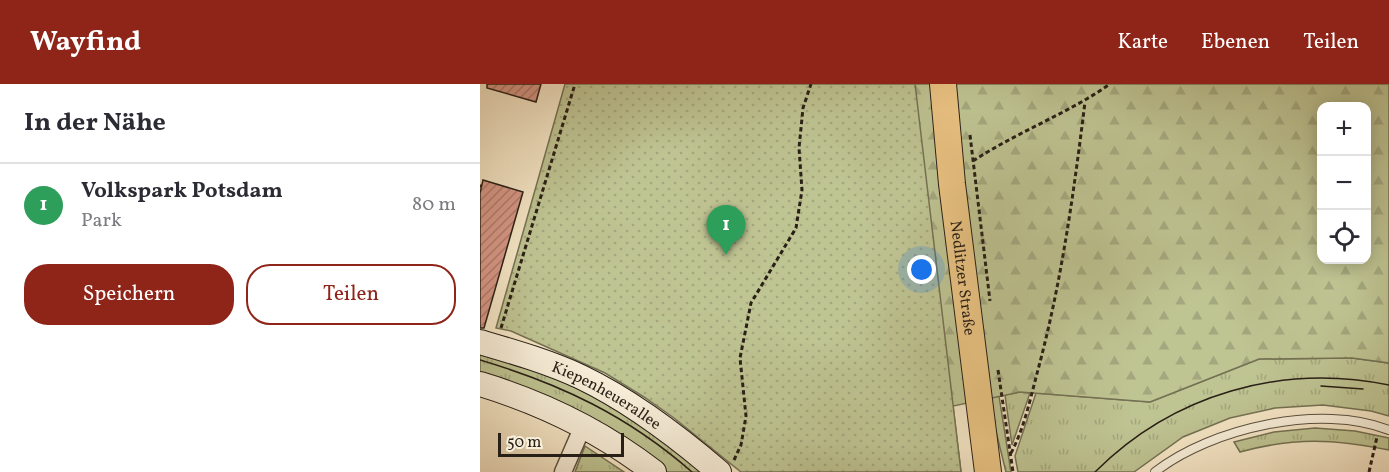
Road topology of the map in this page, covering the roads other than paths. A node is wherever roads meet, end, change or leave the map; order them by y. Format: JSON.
{"nodes":[{"id":1,"x":943,"y":84,"type":"edge"},
{"id":2,"x":488,"y":345,"type":"edge"},
{"id":3,"x":480,"y":384,"type":"edge"},
{"id":4,"x":583,"y":426,"type":"junction"},
{"id":5,"x":1389,"y":430,"type":"edge"},
{"id":6,"x":725,"y":468,"type":"edge"},
{"id":7,"x":562,"y":472,"type":"edge"},
{"id":8,"x":654,"y":472,"type":"edge"},
{"id":9,"x":988,"y":472,"type":"edge"},
{"id":10,"x":1155,"y":472,"type":"edge"}],
"edges":[{"from":1,"to":9,"type":"main road","name":"Nedlitzer Straße"},
{"from":2,"to":6,"type":"street","name":"Kiepenheuerallee"},
{"from":3,"to":4,"type":"street"},
{"from":4,"to":7,"type":"street"},
{"from":4,"to":8,"type":"street"},
{"from":5,"to":10,"type":"lane"}]}
